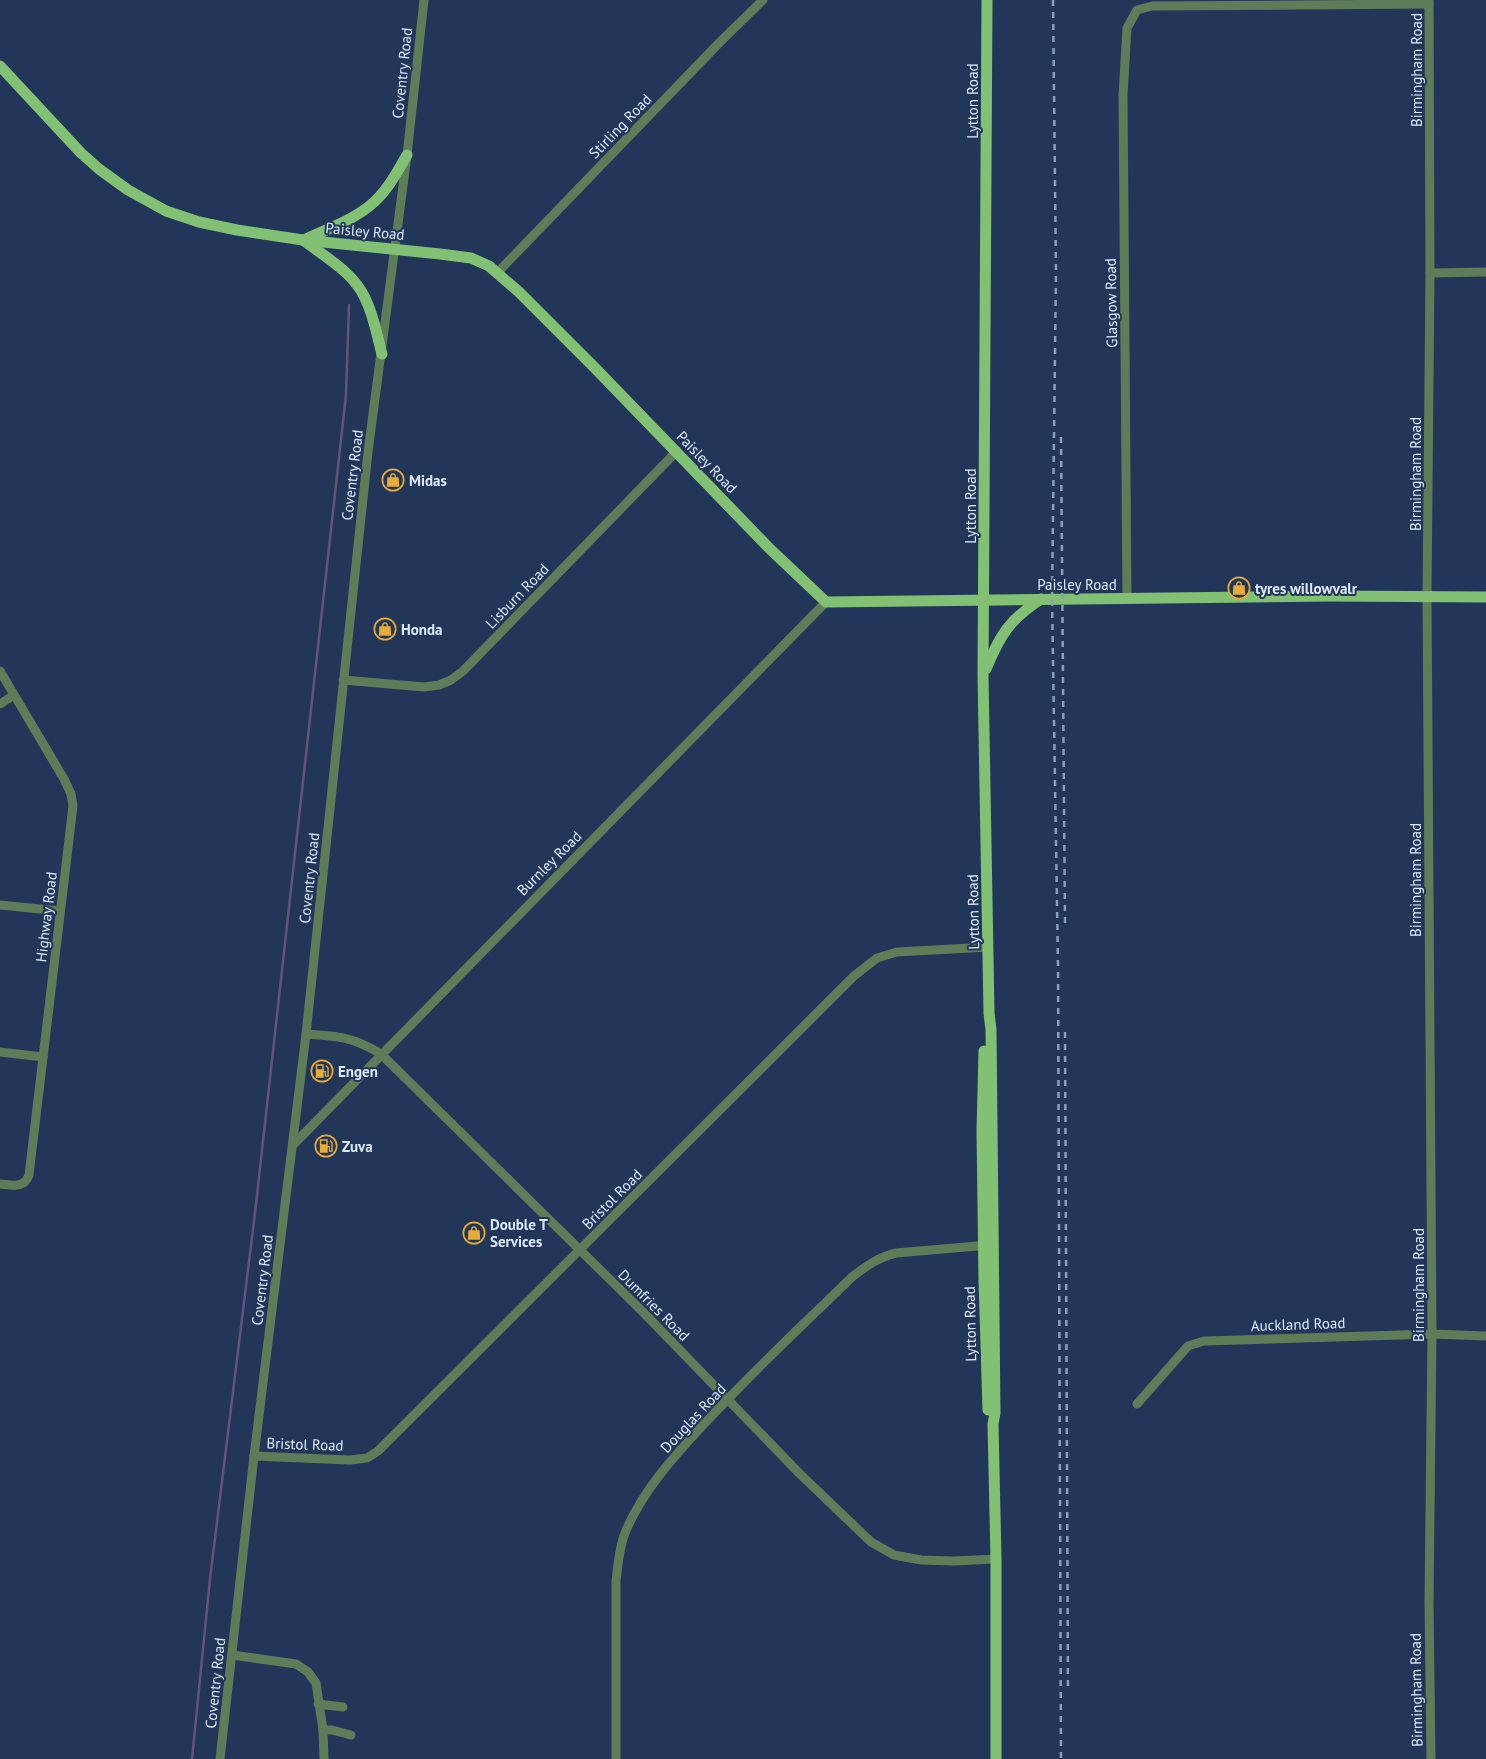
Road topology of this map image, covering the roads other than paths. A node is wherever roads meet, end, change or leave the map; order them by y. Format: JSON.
{"nodes":[{"id":1,"x":424,"y":0,"type":"edge"},
{"id":2,"x":763,"y":0,"type":"edge"},
{"id":3,"x":988,"y":0,"type":"edge"},
{"id":4,"x":1429,"y":2,"type":"edge"},
{"id":5,"x":0,"y":66,"type":"edge"},
{"id":6,"x":407,"y":155,"type":"junction"},
{"id":7,"x":303,"y":240,"type":"junction"},
{"id":8,"x":395,"y":248,"type":"junction"},
{"id":9,"x":498,"y":272,"type":"junction"},
{"id":10,"x":1486,"y":272,"type":"edge"},
{"id":11,"x":1430,"y":273,"type":"junction"},
{"id":12,"x":382,"y":354,"type":"junction"},
{"id":13,"x":677,"y":451,"type":"junction"},
{"id":14,"x":1428,"y":596,"type":"junction"},
{"id":15,"x":1486,"y":597,"type":"edge"},
{"id":16,"x":1042,"y":598,"type":"junction"},
{"id":17,"x":1127,"y":598,"type":"junction"},
{"id":18,"x":984,"y":601,"type":"junction"},
{"id":19,"x":826,"y":602,"type":"junction"},
{"id":20,"x":0,"y":671,"type":"edge"},
{"id":21,"x":983,"y":675,"type":"junction"},
{"id":22,"x":343,"y":680,"type":"junction"},
{"id":23,"x":14,"y":695,"type":"junction"},
{"id":24,"x":0,"y":704,"type":"edge"},
{"id":25,"x":0,"y":905,"type":"edge"},
{"id":26,"x":60,"y":911,"type":"junction"},
{"id":27,"x":988,"y":947,"type":"junction"},
{"id":28,"x":306,"y":1034,"type":"junction"},
{"id":29,"x":0,"y":1052,"type":"edge"},
{"id":30,"x":381,"y":1054,"type":"junction"},
{"id":31,"x":43,"y":1057,"type":"junction"},
{"id":32,"x":293,"y":1145,"type":"junction"},
{"id":33,"x":0,"y":1184,"type":"edge"},
{"id":34,"x":989,"y":1245,"type":"junction"},
{"id":35,"x":579,"y":1251,"type":"junction"},
{"id":36,"x":1432,"y":1334,"type":"junction"},
{"id":37,"x":1486,"y":1336,"type":"edge"},
{"id":38,"x":728,"y":1399,"type":"junction"},
{"id":39,"x":1137,"y":1404,"type":"dead end"},
{"id":40,"x":254,"y":1456,"type":"junction"},
{"id":41,"x":996,"y":1559,"type":"junction"},
{"id":42,"x":232,"y":1655,"type":"junction"},
{"id":43,"x":318,"y":1704,"type":"junction"},
{"id":44,"x":343,"y":1707,"type":"dead end"},
{"id":45,"x":322,"y":1730,"type":"junction"},
{"id":46,"x":351,"y":1735,"type":"dead end"},
{"id":47,"x":220,"y":1759,"type":"edge"},
{"id":48,"x":324,"y":1759,"type":"edge"},
{"id":49,"x":616,"y":1759,"type":"edge"},
{"id":50,"x":996,"y":1759,"type":"edge"},
{"id":51,"x":1431,"y":1759,"type":"edge"}],
"edges":[{"from":1,"to":6,"type":"street","name":"Coventry Road"},
{"from":2,"to":9,"type":"street","name":"Stirling Road"},
{"from":3,"to":18,"type":"main road","name":"Lytton Road"},
{"from":4,"to":11,"type":"street","name":"Birmingham Road"},
{"from":4,"to":17,"type":"street","name":"Glasgow Road"},
{"from":5,"to":7,"type":"main road","name":"Paisley Road"},
{"from":6,"to":7,"type":"main road"},
{"from":6,"to":8,"type":"street","name":"Coventry Road"},
{"from":7,"to":8,"type":"main road","name":"Paisley Road"},
{"from":7,"to":12,"type":"main road"},
{"from":8,"to":9,"type":"main road","name":"Paisley Road"},
{"from":8,"to":12,"type":"street","name":"Coventry Road"},
{"from":9,"to":13,"type":"main road","name":"Paisley Road"},
{"from":10,"to":11,"type":"street"},
{"from":11,"to":14,"type":"street","name":"Birmingham Road"},
{"from":12,"to":22,"type":"street","name":"Coventry Road"},
{"from":13,"to":19,"type":"main road","name":"Paisley Road"},
{"from":13,"to":22,"type":"street","name":"Lisburn Road"},
{"from":14,"to":15,"type":"main road","name":"Paisley Road"},
{"from":14,"to":17,"type":"main road","name":"Paisley Road"},
{"from":14,"to":36,"type":"street","name":"Birmingham Road"},
{"from":16,"to":17,"type":"main road","name":"Paisley Road"},
{"from":16,"to":18,"type":"main road","name":"Paisley Road"},
{"from":16,"to":21,"type":"main road"},
{"from":18,"to":19,"type":"main road","name":"Paisley Road"},
{"from":18,"to":21,"type":"main road","name":"Lytton Road"},
{"from":19,"to":30,"type":"street","name":"Burnley Road"},
{"from":20,"to":23,"type":"street","name":"Highway Road"},
{"from":21,"to":27,"type":"main road","name":"Lytton Road"},
{"from":22,"to":28,"type":"street","name":"Coventry Road"},
{"from":23,"to":24,"type":"street"},
{"from":23,"to":26,"type":"street","name":"Highway Road"},
{"from":25,"to":26,"type":"street"},
{"from":26,"to":31,"type":"street","name":"Highway Road"},
{"from":27,"to":34,"type":"main road","name":"Lytton Road"},
{"from":27,"to":35,"type":"street","name":"Bristol Road"},
{"from":28,"to":30,"type":"street","name":"Dumfries Road"},
{"from":28,"to":32,"type":"street","name":"Coventry Road"},
{"from":29,"to":31,"type":"street"},
{"from":30,"to":32,"type":"street","name":"Burnley Road"},
{"from":30,"to":35,"type":"street","name":"Dumfries Road"},
{"from":31,"to":33,"type":"street","name":"Highway Road"},
{"from":32,"to":40,"type":"street","name":"Coventry Road"},
{"from":34,"to":38,"type":"street","name":"Douglas Road"},
{"from":34,"to":41,"type":"main road","name":"Lytton Road"},
{"from":35,"to":38,"type":"street","name":"Dumfries Road"},
{"from":35,"to":40,"type":"street","name":"Bristol Road"},
{"from":36,"to":37,"type":"street","name":"Auckland Road"},
{"from":36,"to":39,"type":"street","name":"Auckland Road"},
{"from":36,"to":51,"type":"street","name":"Birmingham Road"},
{"from":38,"to":41,"type":"street","name":"Dumfries Road"},
{"from":38,"to":49,"type":"street","name":"Douglas Road"},
{"from":40,"to":42,"type":"street","name":"Coventry Road"},
{"from":41,"to":50,"type":"main road","name":"Lytton Road"},
{"from":42,"to":43,"type":"street"},
{"from":42,"to":47,"type":"street","name":"Coventry Road"},
{"from":43,"to":44,"type":"street"},
{"from":43,"to":45,"type":"street"},
{"from":45,"to":46,"type":"street"},
{"from":45,"to":48,"type":"street"}]}
